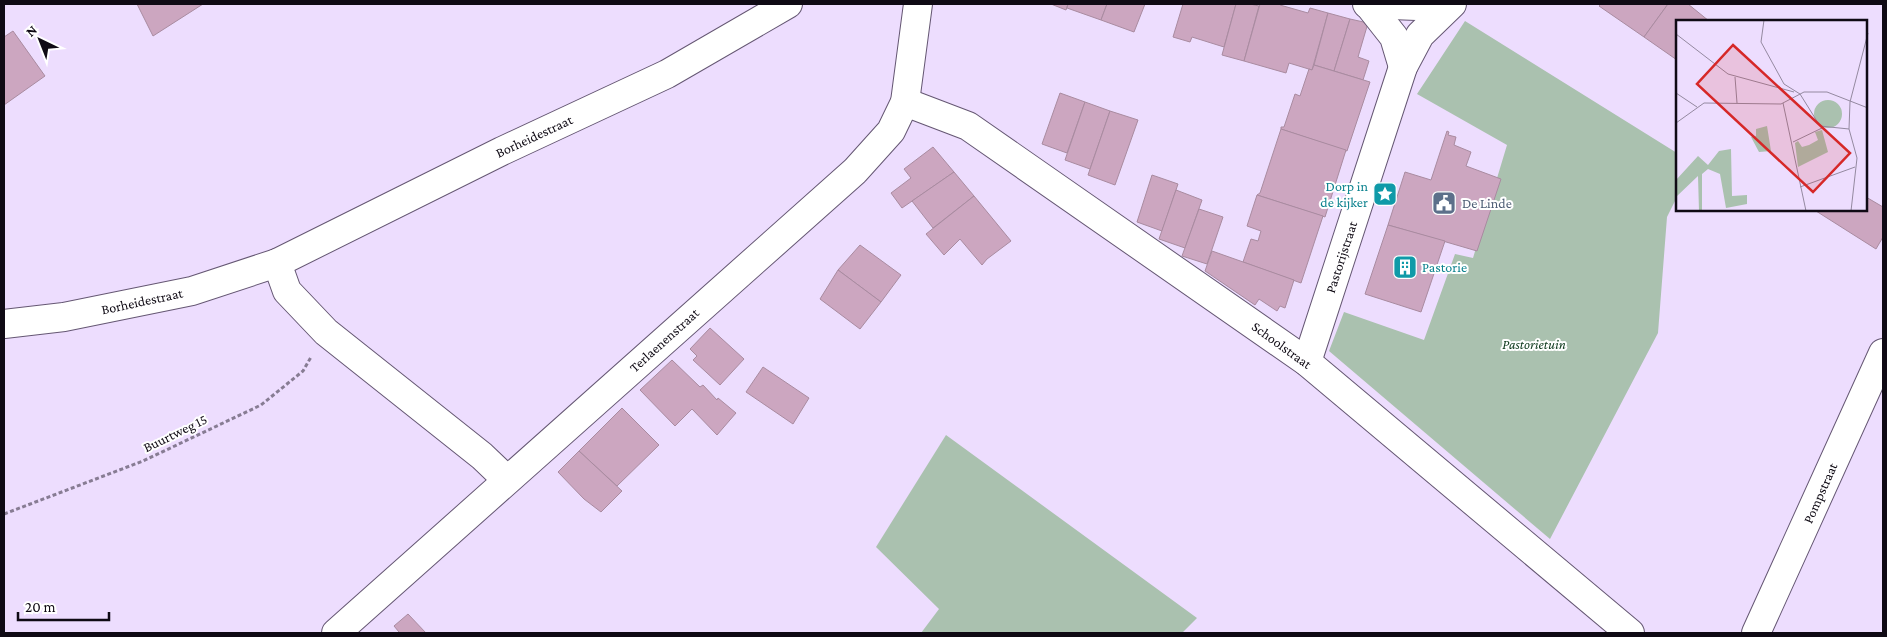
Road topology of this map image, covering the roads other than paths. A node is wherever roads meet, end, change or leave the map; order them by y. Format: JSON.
{"nodes":[{"id":1,"x":788,"y":4,"type":"edge"},
{"id":2,"x":918,"y":4,"type":"edge"},
{"id":3,"x":1368,"y":4,"type":"edge"},
{"id":4,"x":1431,"y":4,"type":"edge"},
{"id":5,"x":1452,"y":4,"type":"edge"},
{"id":6,"x":1403,"y":67,"type":"junction"},
{"id":7,"x":905,"y":102,"type":"junction"},
{"id":8,"x":277,"y":263,"type":"junction"},
{"id":9,"x":4,"y":324,"type":"edge"},
{"id":10,"x":1883,"y":353,"type":"edge"},
{"id":11,"x":1307,"y":362,"type":"junction"},
{"id":12,"x":507,"y":480,"type":"junction"},
{"id":13,"x":336,"y":633,"type":"edge"},
{"id":14,"x":1630,"y":633,"type":"edge"},
{"id":15,"x":1756,"y":633,"type":"edge"}],
"edges":[{"from":1,"to":8,"type":"street","name":"Borheidestraat"},
{"from":2,"to":7,"type":"street","name":"Terlaenenstraat"},
{"from":3,"to":4,"type":"street"},
{"from":3,"to":6,"type":"street"},
{"from":5,"to":6,"type":"street","name":"Pastorijstraat"},
{"from":6,"to":11,"type":"street","name":"Pastorijstraat"},
{"from":7,"to":11,"type":"street","name":"Schoolstraat"},
{"from":7,"to":12,"type":"street","name":"Terlaenenstraat"},
{"from":8,"to":9,"type":"street","name":"Borheidestraat"},
{"from":8,"to":12,"type":"street"},
{"from":10,"to":15,"type":"street","name":"Pompstraat"},
{"from":11,"to":14,"type":"street","name":"Schoolstraat"},
{"from":12,"to":13,"type":"street","name":"Terlaenenstraat"}]}
